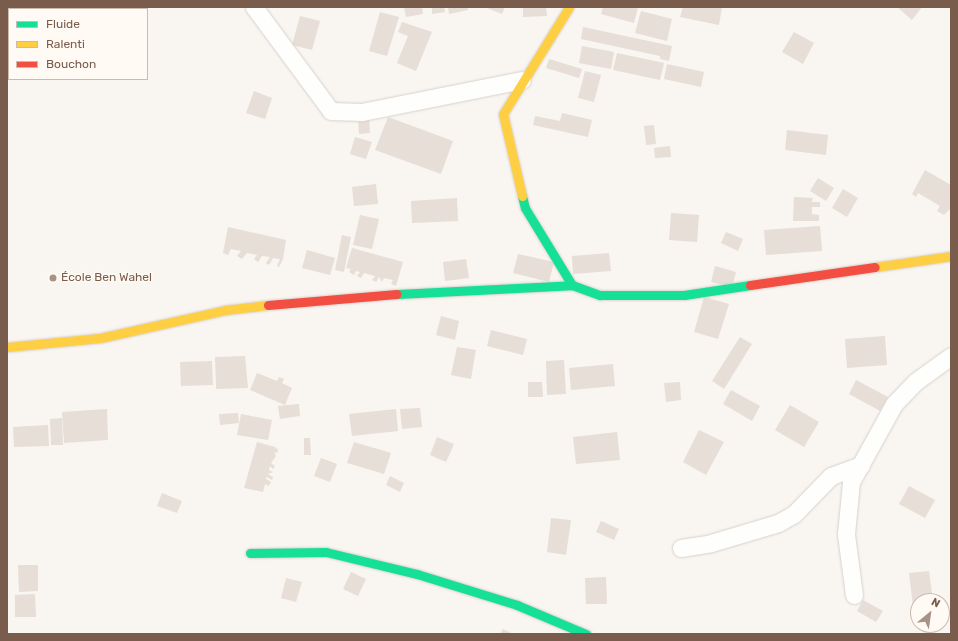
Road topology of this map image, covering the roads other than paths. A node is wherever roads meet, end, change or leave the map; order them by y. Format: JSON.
{"nodes":[{"id":1,"x":254,"y":7,"type":"edge"},
{"id":2,"x":569,"y":7,"type":"edge"},
{"id":3,"x":522,"y":80,"type":"junction"},
{"id":4,"x":951,"y":256,"type":"edge"},
{"id":5,"x":572,"y":285,"type":"junction"},
{"id":6,"x":7,"y":347,"type":"edge"},
{"id":7,"x":951,"y":356,"type":"edge"},
{"id":8,"x":861,"y":465,"type":"junction"},
{"id":9,"x":680,"y":548,"type":"dead end"},
{"id":10,"x":250,"y":553,"type":"dead end"},
{"id":11,"x":854,"y":596,"type":"dead end"},
{"id":12,"x":586,"y":634,"type":"edge"}],
"edges":[{"from":1,"to":3,"type":"street"},
{"from":2,"to":3,"type":"street"},
{"from":3,"to":5,"type":"street"},
{"from":4,"to":5,"type":"street"},
{"from":5,"to":6,"type":"street"},
{"from":7,"to":8,"type":"street"},
{"from":8,"to":9,"type":"street"},
{"from":8,"to":11,"type":"street"},
{"from":10,"to":12,"type":"street"}]}
